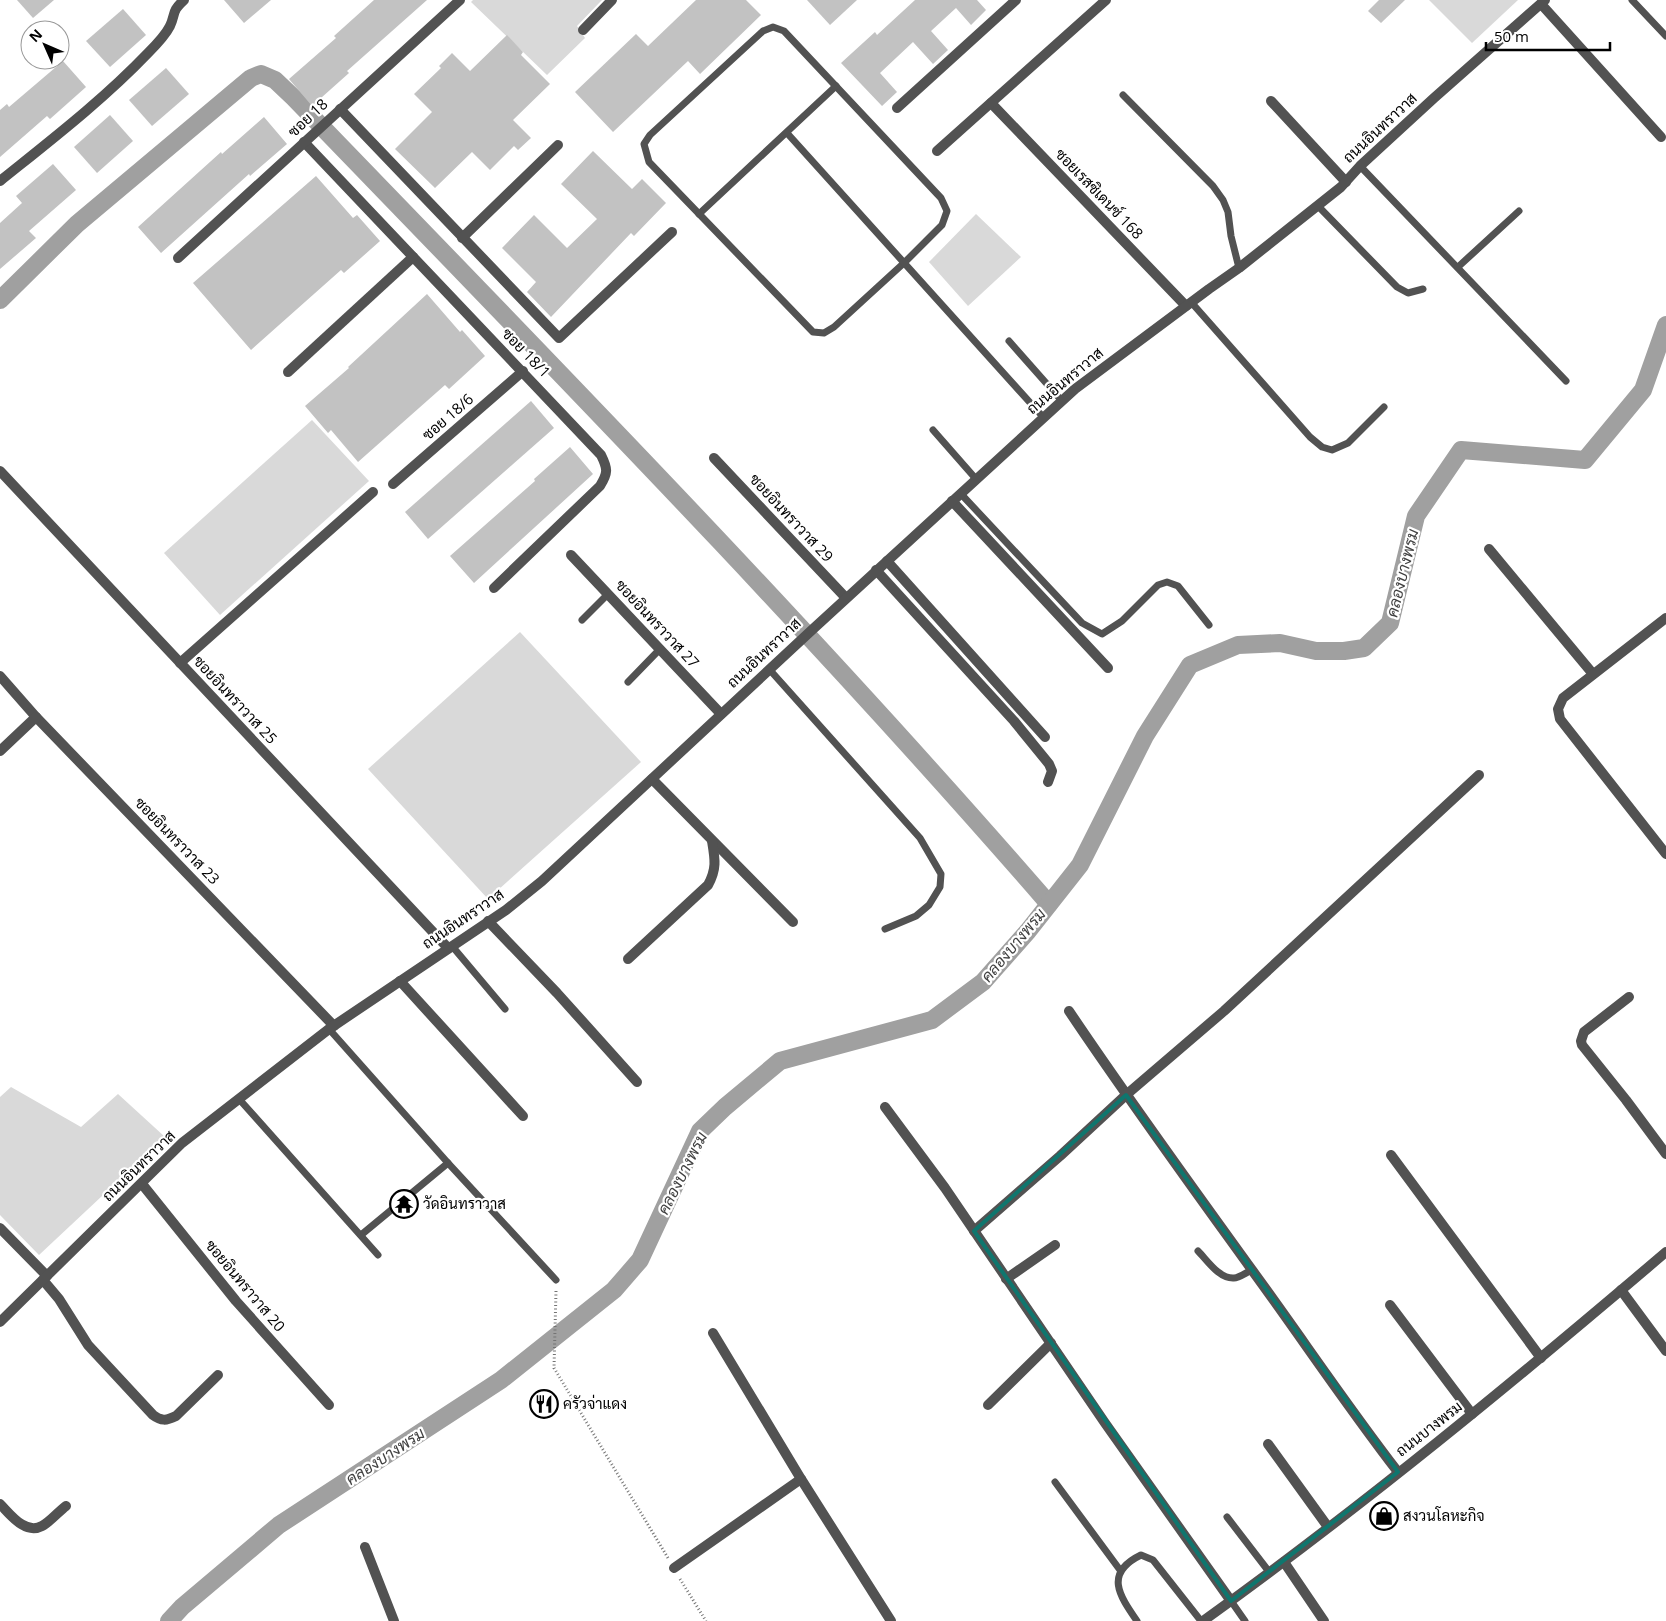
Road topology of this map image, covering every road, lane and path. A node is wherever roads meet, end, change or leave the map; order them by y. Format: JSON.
{"nodes":[{"id":1,"x":184,"y":0,"type":"edge"},
{"id":2,"x":460,"y":0,"type":"edge"},
{"id":3,"x":612,"y":0,"type":"edge"},
{"id":4,"x":1016,"y":0,"type":"edge"},
{"id":5,"x":1106,"y":0,"type":"edge"},
{"id":6,"x":1632,"y":0,"type":"edge"},
{"id":7,"x":1543,"y":2,"type":"edge"},
{"id":8,"x":172,"y":4,"type":"edge"},
{"id":9,"x":583,"y":30,"type":"dead end"},
{"id":10,"x":1666,"y":36,"type":"edge"},
{"id":11,"x":836,"y":86,"type":"junction"},
{"id":12,"x":1123,"y":95,"type":"dead end"},
{"id":13,"x":1271,"y":101,"type":"dead end"},
{"id":14,"x":991,"y":103,"type":"junction"},
{"id":15,"x":897,"y":108,"type":"dead end"},
{"id":16,"x":336,"y":112,"type":"junction"},
{"id":17,"x":787,"y":133,"type":"junction"},
{"id":18,"x":1660,"y":137,"type":"dead end"},
{"id":19,"x":304,"y":142,"type":"junction"},
{"id":20,"x":558,"y":145,"type":"dead end"},
{"id":21,"x":937,"y":151,"type":"dead end"},
{"id":22,"x":1360,"y":166,"type":"junction"},
{"id":23,"x":0,"y":181,"type":"edge"},
{"id":24,"x":1346,"y":182,"type":"junction"},
{"id":25,"x":1318,"y":206,"type":"junction"},
{"id":26,"x":1519,"y":210,"type":"dead end"},
{"id":27,"x":699,"y":214,"type":"junction"},
{"id":28,"x":672,"y":232,"type":"dead end"},
{"id":29,"x":462,"y":238,"type":"junction"},
{"id":30,"x":413,"y":257,"type":"junction"},
{"id":31,"x":178,"y":258,"type":"dead end"},
{"id":32,"x":905,"y":262,"type":"junction"},
{"id":33,"x":1458,"y":267,"type":"junction"},
{"id":34,"x":1239,"y":268,"type":"junction"},
{"id":35,"x":1423,"y":289,"type":"dead end"},
{"id":36,"x":1188,"y":304,"type":"junction"},
{"id":37,"x":1009,"y":341,"type":"dead end"},
{"id":38,"x":523,"y":371,"type":"junction"},
{"id":39,"x":288,"y":372,"type":"dead end"},
{"id":40,"x":1566,"y":381,"type":"dead end"},
{"id":41,"x":1062,"y":401,"type":"junction"},
{"id":42,"x":1384,"y":407,"type":"dead end"},
{"id":43,"x":1044,"y":418,"type":"junction"},
{"id":44,"x":933,"y":430,"type":"dead end"},
{"id":45,"x":714,"y":458,"type":"dead end"},
{"id":46,"x":0,"y":471,"type":"edge"},
{"id":47,"x":976,"y":479,"type":"junction"},
{"id":48,"x":393,"y":484,"type":"dead end"},
{"id":49,"x":373,"y":492,"type":"dead end"},
{"id":50,"x":960,"y":494,"type":"junction"},
{"id":51,"x":952,"y":501,"type":"junction"},
{"id":52,"x":1489,"y":548,"type":"dead end"},
{"id":53,"x":571,"y":554,"type":"dead end"},
{"id":54,"x":887,"y":561,"type":"junction"},
{"id":55,"x":876,"y":570,"type":"junction"},
{"id":56,"x":494,"y":588,"type":"dead end"},
{"id":57,"x":608,"y":594,"type":"junction"},
{"id":58,"x":846,"y":598,"type":"junction"},
{"id":59,"x":1666,"y":618,"type":"edge"},
{"id":60,"x":582,"y":620,"type":"dead end"},
{"id":61,"x":1209,"y":625,"type":"dead end"},
{"id":62,"x":660,"y":649,"type":"junction"},
{"id":63,"x":180,"y":663,"type":"junction"},
{"id":64,"x":1108,"y":668,"type":"dead end"},
{"id":65,"x":769,"y":669,"type":"junction"},
{"id":66,"x":1593,"y":674,"type":"junction"},
{"id":67,"x":0,"y":676,"type":"edge"},
{"id":68,"x":628,"y":682,"type":"dead end"},
{"id":69,"x":721,"y":714,"type":"junction"},
{"id":70,"x":36,"y":717,"type":"junction"},
{"id":71,"x":1045,"y":737,"type":"dead end"},
{"id":72,"x":0,"y":751,"type":"edge"},
{"id":73,"x":1479,"y":775,"type":"dead end"},
{"id":74,"x":652,"y":779,"type":"junction"},
{"id":75,"x":1048,"y":782,"type":"dead end"},
{"id":76,"x":712,"y":841,"type":"junction"},
{"id":77,"x":1666,"y":854,"type":"edge"},
{"id":78,"x":488,"y":921,"type":"junction"},
{"id":79,"x":793,"y":922,"type":"dead end"},
{"id":80,"x":885,"y":929,"type":"dead end"},
{"id":81,"x":450,"y":947,"type":"junction"},
{"id":82,"x":628,"y":959,"type":"dead end"},
{"id":83,"x":400,"y":981,"type":"junction"},
{"id":84,"x":1629,"y":997,"type":"dead end"},
{"id":85,"x":506,"y":1009,"type":"dead end"},
{"id":86,"x":1069,"y":1011,"type":"dead end"},
{"id":87,"x":332,"y":1027,"type":"junction"},
{"id":88,"x":637,"y":1082,"type":"dead end"},
{"id":89,"x":1126,"y":1095,"type":"junction"},
{"id":90,"x":239,"y":1099,"type":"junction"},
{"id":91,"x":885,"y":1107,"type":"dead end"},
{"id":92,"x":523,"y":1116,"type":"dead end"},
{"id":93,"x":1666,"y":1154,"type":"edge"},
{"id":94,"x":1391,"y":1155,"type":"dead end"},
{"id":95,"x":448,"y":1163,"type":"junction"},
{"id":96,"x":142,"y":1184,"type":"junction"},
{"id":97,"x":0,"y":1228,"type":"edge"},
{"id":98,"x":974,"y":1231,"type":"junction"},
{"id":99,"x":360,"y":1235,"type":"junction"},
{"id":100,"x":1054,"y":1245,"type":"dead end"},
{"id":101,"x":1198,"y":1251,"type":"dead end"},
{"id":102,"x":1666,"y":1252,"type":"edge"},
{"id":103,"x":378,"y":1255,"type":"dead end"},
{"id":104,"x":1252,"y":1270,"type":"junction"},
{"id":105,"x":45,"y":1278,"type":"junction"},
{"id":106,"x":1006,"y":1279,"type":"junction"},
{"id":107,"x":556,"y":1283,"type":"joint"},
{"id":108,"x":1621,"y":1290,"type":"junction"},
{"id":109,"x":1390,"y":1305,"type":"dead end"},
{"id":110,"x":0,"y":1322,"type":"edge"},
{"id":111,"x":713,"y":1333,"type":"dead end"},
{"id":112,"x":1051,"y":1343,"type":"junction"},
{"id":113,"x":1666,"y":1351,"type":"edge"},
{"id":114,"x":1542,"y":1358,"type":"junction"},
{"id":115,"x":218,"y":1376,"type":"dead end"},
{"id":116,"x":988,"y":1404,"type":"dead end"},
{"id":117,"x":329,"y":1405,"type":"dead end"},
{"id":118,"x":1472,"y":1414,"type":"junction"},
{"id":119,"x":1268,"y":1444,"type":"dead end"},
{"id":120,"x":1398,"y":1472,"type":"junction"},
{"id":121,"x":801,"y":1479,"type":"junction"},
{"id":122,"x":1055,"y":1482,"type":"dead end"},
{"id":123,"x":0,"y":1504,"type":"edge"},
{"id":124,"x":66,"y":1506,"type":"dead end"},
{"id":125,"x":1227,"y":1517,"type":"dead end"},
{"id":126,"x":1328,"y":1527,"type":"junction"},
{"id":127,"x":365,"y":1547,"type":"dead end"},
{"id":128,"x":1284,"y":1562,"type":"junction"},
{"id":129,"x":674,"y":1568,"type":"junction"},
{"id":130,"x":1120,"y":1570,"type":"junction"},
{"id":131,"x":1270,"y":1573,"type":"junction"},
{"id":132,"x":1231,"y":1601,"type":"junction"},
{"id":133,"x":394,"y":1621,"type":"edge"},
{"id":134,"x":706,"y":1621,"type":"edge"},
{"id":135,"x":891,"y":1621,"type":"edge"},
{"id":136,"x":1137,"y":1621,"type":"edge"},
{"id":137,"x":1202,"y":1621,"type":"edge"},
{"id":138,"x":1244,"y":1621,"type":"edge"},
{"id":139,"x":1324,"y":1621,"type":"edge"}],
"edges":[{"from":1,"to":8,"type":"street"},
{"from":2,"to":16,"type":"street","name":"ซอย 18"},
{"from":3,"to":9,"type":"street"},
{"from":4,"to":15,"type":"street"},
{"from":5,"to":14,"type":"street"},
{"from":6,"to":10,"type":"lane"},
{"from":7,"to":18,"type":"street"},
{"from":7,"to":22,"type":"street","name":"ถนนอินทราวาส"},
{"from":8,"to":23,"type":"street"},
{"from":11,"to":17,"type":"lane"},
{"from":11,"to":27,"type":"lane"},
{"from":11,"to":32,"type":"lane"},
{"from":12,"to":34,"type":"lane"},
{"from":13,"to":24,"type":"street"},
{"from":14,"to":21,"type":"street"},
{"from":14,"to":36,"type":"street","name":"ซอยเรสซิเดนซ์ 168"},
{"from":16,"to":19,"type":"street","name":"ซอย 18"},
{"from":16,"to":29,"type":"street"},
{"from":17,"to":27,"type":"lane"},
{"from":17,"to":32,"type":"lane"},
{"from":19,"to":30,"type":"street","name":"ซอย 18/1"},
{"from":19,"to":31,"type":"street","name":"ซอย 18"},
{"from":20,"to":29,"type":"street"},
{"from":22,"to":24,"type":"street","name":"ถนนอินทราวาส"},
{"from":22,"to":33,"type":"lane"},
{"from":24,"to":25,"type":"street","name":"ถนนอินทราวาส"},
{"from":25,"to":34,"type":"street","name":"ถนนอินทราวาส"},
{"from":25,"to":35,"type":"lane"},
{"from":26,"to":33,"type":"lane"},
{"from":27,"to":32,"type":"lane"},
{"from":28,"to":29,"type":"street"},
{"from":30,"to":38,"type":"street","name":"ซอย 18/1"},
{"from":30,"to":39,"type":"street"},
{"from":32,"to":43,"type":"lane"},
{"from":33,"to":40,"type":"lane"},
{"from":34,"to":36,"type":"street","name":"ถนนอินทราวาส"},
{"from":36,"to":41,"type":"street","name":"ถนนอินทราวาส"},
{"from":36,"to":42,"type":"lane"},
{"from":37,"to":41,"type":"lane"},
{"from":38,"to":48,"type":"street","name":"ซอย 18/6"},
{"from":38,"to":56,"type":"street","name":"ซอย 18/1"},
{"from":41,"to":43,"type":"street","name":"ถนนอินทราวาส"},
{"from":43,"to":47,"type":"street","name":"ถนนอินทราวาส"},
{"from":44,"to":47,"type":"lane"},
{"from":45,"to":58,"type":"street","name":"ซอยอินทราวาส 29"},
{"from":46,"to":63,"type":"street","name":"ซอยอินทราวาส 25"},
{"from":47,"to":50,"type":"street","name":"ถนนอินทราวาส"},
{"from":49,"to":63,"type":"street"},
{"from":50,"to":51,"type":"street","name":"ถนนอินทราวาส"},
{"from":50,"to":61,"type":"lane"},
{"from":51,"to":54,"type":"street","name":"ถนนอินทราวาส"},
{"from":51,"to":64,"type":"street"},
{"from":52,"to":66,"type":"street"},
{"from":53,"to":57,"type":"street","name":"ซอยอินทราวาส 27"},
{"from":54,"to":55,"type":"street","name":"ถนนอินทราวาส"},
{"from":54,"to":71,"type":"street"},
{"from":55,"to":58,"type":"street","name":"ถนนอินทราวาส"},
{"from":55,"to":75,"type":"street"},
{"from":57,"to":60,"type":"lane"},
{"from":57,"to":62,"type":"street","name":"ซอยอินทราวาส 27"},
{"from":58,"to":65,"type":"street","name":"ถนนอินทราวาส"},
{"from":59,"to":66,"type":"street"},
{"from":62,"to":68,"type":"lane"},
{"from":62,"to":69,"type":"street","name":"ซอยอินทราวาส 27"},
{"from":63,"to":81,"type":"street","name":"ซอยอินทราวาส 25"},
{"from":65,"to":69,"type":"street","name":"ถนนอินทราวาส"},
{"from":65,"to":80,"type":"lane"},
{"from":66,"to":77,"type":"street"},
{"from":67,"to":70,"type":"street","name":"ซอยอินทราวาส 23"},
{"from":69,"to":74,"type":"street","name":"ถนนอินทราวาส"},
{"from":70,"to":72,"type":"street"},
{"from":70,"to":87,"type":"street","name":"ซอยอินทราวาส 23"},
{"from":73,"to":89,"type":"street"},
{"from":74,"to":76,"type":"street"},
{"from":74,"to":78,"type":"street","name":"ถนนอินทราวาส"},
{"from":76,"to":79,"type":"street"},
{"from":76,"to":82,"type":"street"},
{"from":78,"to":81,"type":"street","name":"ถนนอินทราวาส"},
{"from":78,"to":88,"type":"street"},
{"from":81,"to":83,"type":"street","name":"ถนนอินทราวาส"},
{"from":81,"to":85,"type":"lane"},
{"from":83,"to":87,"type":"street","name":"ถนนอินทราวาส"},
{"from":83,"to":92,"type":"street"},
{"from":84,"to":93,"type":"street"},
{"from":86,"to":89,"type":"street"},
{"from":87,"to":90,"type":"street","name":"ถนนอินทราวาส"},
{"from":87,"to":95,"type":"lane"},
{"from":89,"to":98,"type":"street"},
{"from":89,"to":104,"type":"street"},
{"from":90,"to":96,"type":"street","name":"ถนนอินทราวาส"},
{"from":90,"to":99,"type":"lane"},
{"from":91,"to":98,"type":"street"},
{"from":94,"to":114,"type":"street"},
{"from":95,"to":99,"type":"lane"},
{"from":95,"to":107,"type":"lane"},
{"from":96,"to":105,"type":"street","name":"ถนนอินทราวาส"},
{"from":96,"to":117,"type":"street","name":"ซอยอินทราวาส 20"},
{"from":97,"to":105,"type":"street"},
{"from":98,"to":106,"type":"street"},
{"from":99,"to":103,"type":"lane"},
{"from":100,"to":106,"type":"street"},
{"from":101,"to":104,"type":"lane"},
{"from":102,"to":108,"type":"street","name":"ถนนบางพรม"},
{"from":104,"to":120,"type":"street"},
{"from":105,"to":110,"type":"street","name":"ถนนอินทราวาส"},
{"from":105,"to":115,"type":"street"},
{"from":106,"to":112,"type":"street"},
{"from":107,"to":129,"type":"path"},
{"from":108,"to":113,"type":"street"},
{"from":108,"to":114,"type":"street","name":"ถนนบางพรม"},
{"from":109,"to":118,"type":"street"},
{"from":111,"to":121,"type":"street"},
{"from":112,"to":116,"type":"street"},
{"from":112,"to":132,"type":"street"},
{"from":114,"to":118,"type":"street","name":"ถนนบางพรม"},
{"from":118,"to":120,"type":"street","name":"ถนนบางพรม"},
{"from":119,"to":126,"type":"street"},
{"from":120,"to":126,"type":"street","name":"ถนนบางพรม"},
{"from":121,"to":129,"type":"street"},
{"from":121,"to":135,"type":"street"},
{"from":122,"to":130,"type":"lane"},
{"from":123,"to":124,"type":"street"},
{"from":125,"to":131,"type":"lane"},
{"from":126,"to":128,"type":"street","name":"ถนนบางพรม"},
{"from":127,"to":133,"type":"street"},
{"from":128,"to":131,"type":"street","name":"ถนนบางพรม"},
{"from":128,"to":139,"type":"street"},
{"from":129,"to":134,"type":"path"},
{"from":130,"to":136,"type":"lane"},
{"from":130,"to":137,"type":"lane"},
{"from":131,"to":132,"type":"street","name":"ถนนบางพรม"},
{"from":132,"to":137,"type":"street","name":"ถนนบางพรม"},
{"from":132,"to":138,"type":"lane"}]}
